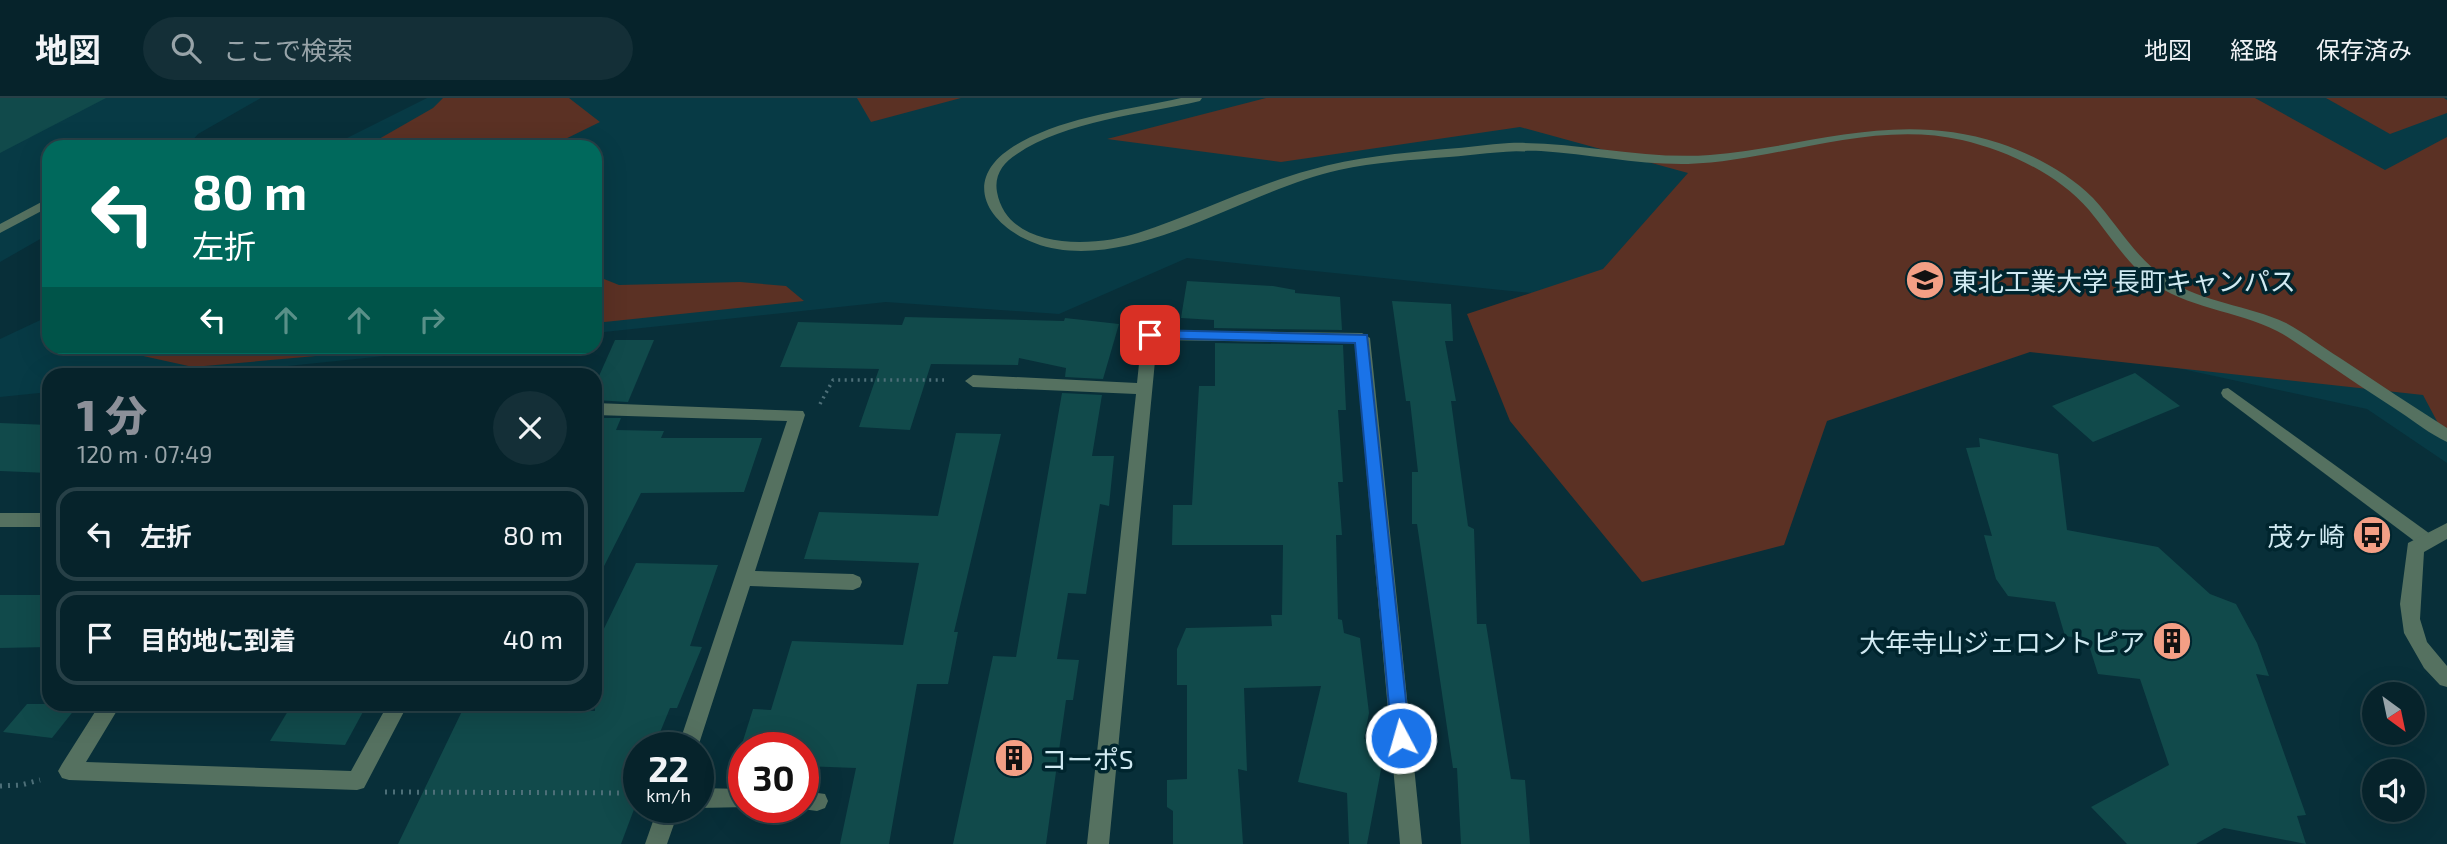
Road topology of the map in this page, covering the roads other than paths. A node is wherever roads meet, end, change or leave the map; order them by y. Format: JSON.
{"nodes":[{"id":1,"x":1196,"y":98,"type":"edge"},
{"id":2,"x":42,"y":206,"type":"edge"},
{"id":3,"x":0,"y":229,"type":"edge"},
{"id":4,"x":973,"y":381,"type":"road end"},
{"id":5,"x":1143,"y":389,"type":"junction"},
{"id":6,"x":2228,"y":393,"type":"dead end"},
{"id":7,"x":602,"y":409,"type":"edge"},
{"id":8,"x":2447,"y":436,"type":"edge"},
{"id":9,"x":0,"y":520,"type":"edge"},
{"id":10,"x":42,"y":520,"type":"edge"},
{"id":11,"x":2447,"y":530,"type":"edge"},
{"id":12,"x":2427,"y":541,"type":"junction"},
{"id":13,"x":743,"y":578,"type":"junction"},
{"id":14,"x":853,"y":582,"type":"dead end"},
{"id":15,"x":2447,"y":679,"type":"edge"},
{"id":16,"x":107,"y":711,"type":"edge"},
{"id":17,"x":394,"y":711,"type":"edge"},
{"id":18,"x":693,"y":732,"type":"edge"},
{"id":19,"x":663,"y":823,"type":"edge"},
{"id":20,"x":656,"y":844,"type":"edge"},
{"id":21,"x":1098,"y":844,"type":"edge"},
{"id":22,"x":1411,"y":844,"type":"edge"}],
"edges":[{"from":1,"to":8,"type":"lane"},
{"from":2,"to":3,"type":"lane"},
{"from":4,"to":5,"type":"street"},
{"from":5,"to":21,"type":"street"},
{"from":5,"to":22,"type":"street"},
{"from":6,"to":12,"type":"lane"},
{"from":7,"to":13,"type":"street"},
{"from":9,"to":10,"type":"street"},
{"from":11,"to":12,"type":"street"},
{"from":12,"to":15,"type":"street"},
{"from":13,"to":14,"type":"street"},
{"from":13,"to":18,"type":"street"},
{"from":16,"to":17,"type":"street"},
{"from":19,"to":20,"type":"street"}]}
